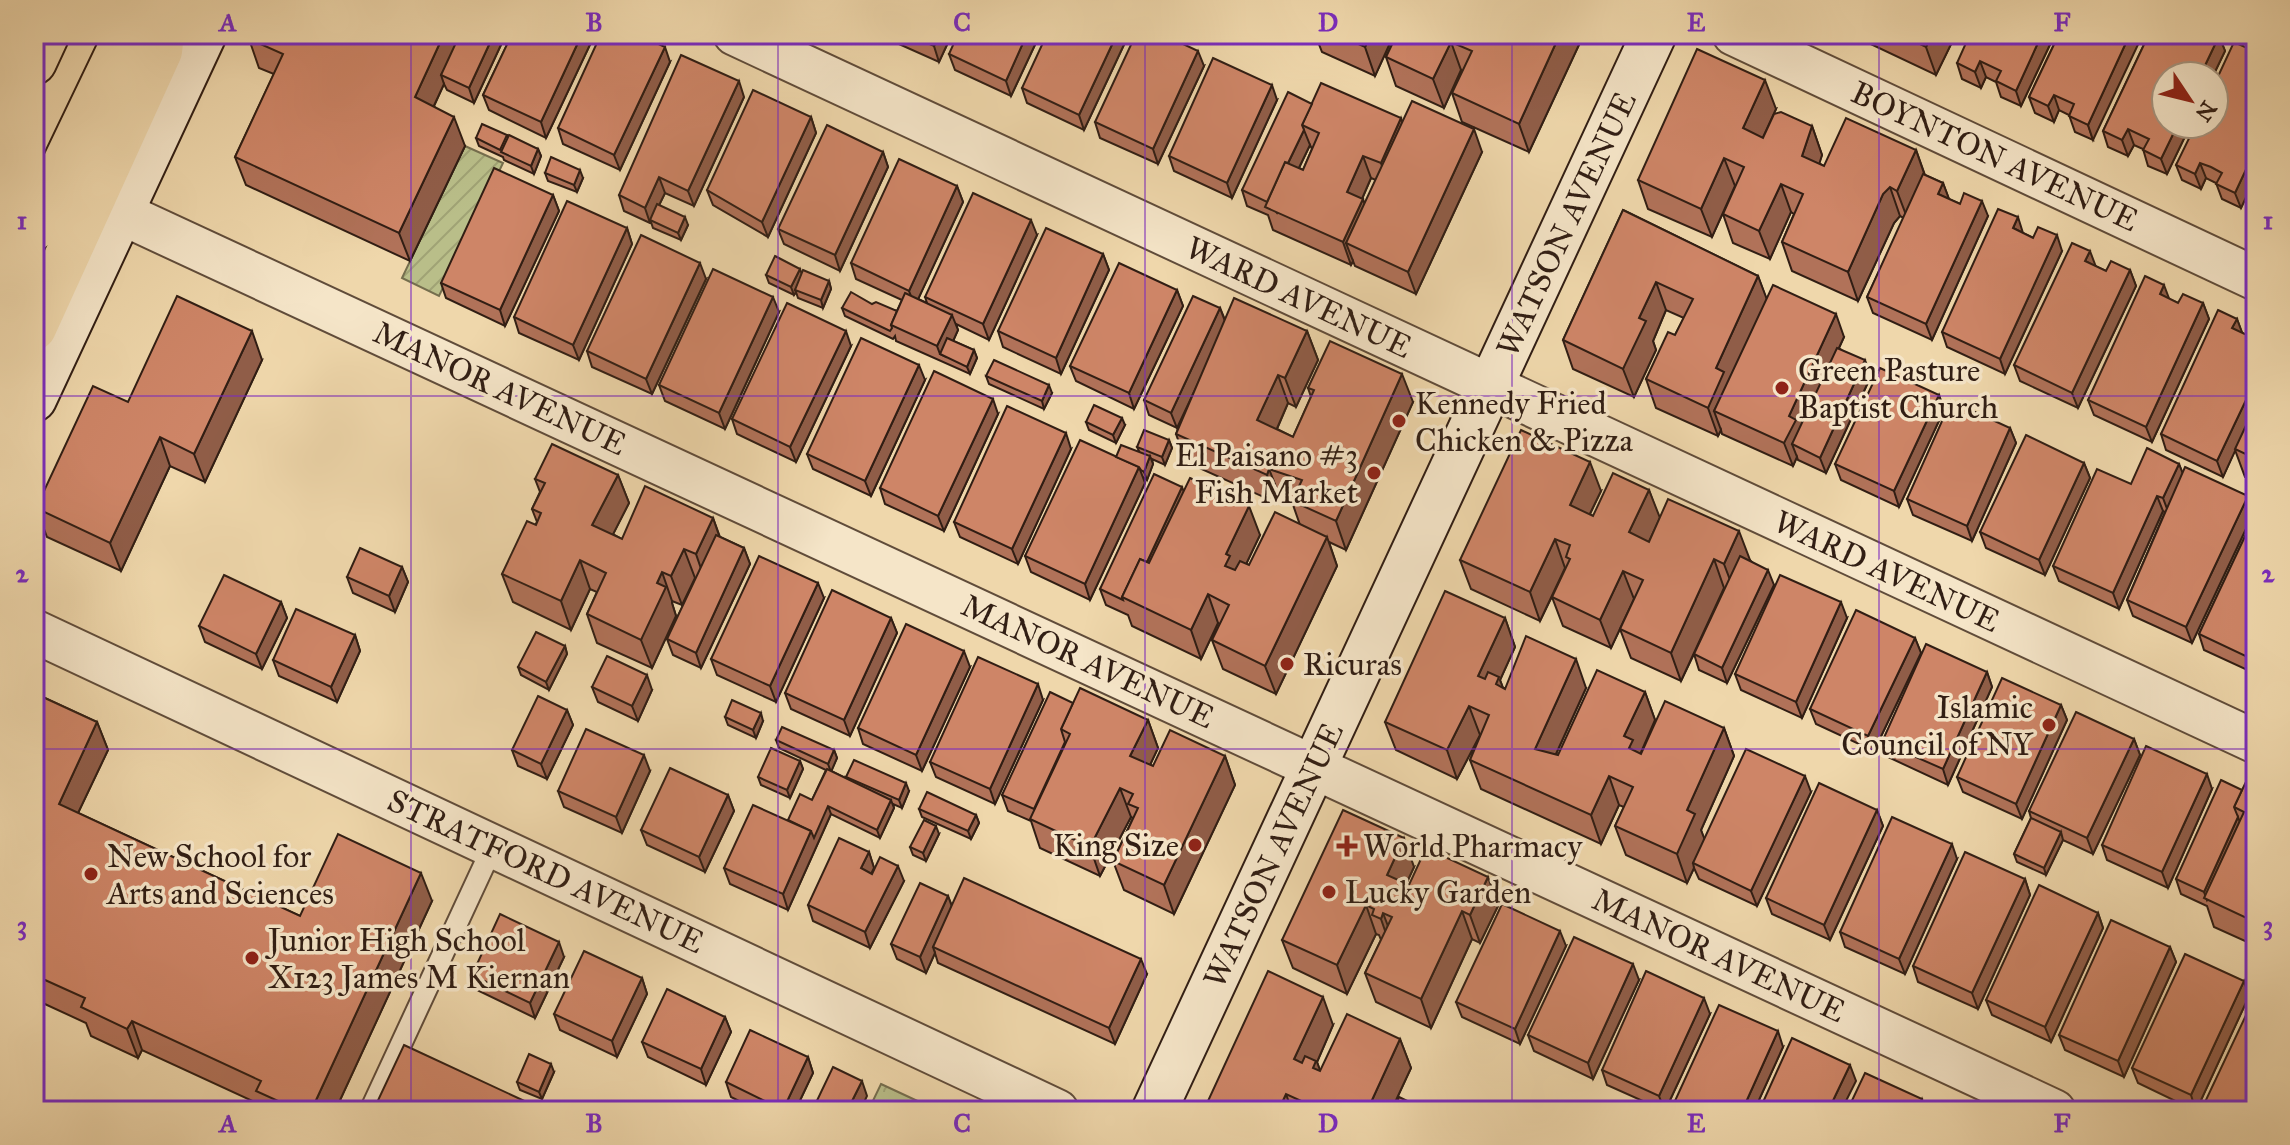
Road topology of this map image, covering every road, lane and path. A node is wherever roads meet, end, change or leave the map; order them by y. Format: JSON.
{"nodes":[{"id":1,"x":47,"y":34,"type":"edge"},
{"id":2,"x":127,"y":34,"type":"edge"},
{"id":3,"x":162,"y":34,"type":"edge"},
{"id":4,"x":204,"y":34,"type":"edge"},
{"id":5,"x":735,"y":34,"type":"edge"},
{"id":6,"x":1654,"y":34,"type":"edge"},
{"id":7,"x":1734,"y":34,"type":"edge"},
{"id":8,"x":34,"y":62,"type":"edge"},
{"id":9,"x":121,"y":213,"type":"junction"},
{"id":10,"x":34,"y":228,"type":"edge"},
{"id":11,"x":2256,"y":279,"type":"edge"},
{"id":12,"x":34,"y":328,"type":"edge"},
{"id":13,"x":1491,"y":387,"type":"junction"},
{"id":14,"x":34,"y":399,"type":"edge"},
{"id":15,"x":34,"y":631,"type":"edge"},
{"id":16,"x":2256,"y":742,"type":"edge"},
{"id":17,"x":1314,"y":766,"type":"junction"},
{"id":18,"x":493,"y":846,"type":"junction"},
{"id":19,"x":370,"y":1111,"type":"edge"},
{"id":20,"x":1057,"y":1111,"type":"edge"},
{"id":21,"x":1154,"y":1111,"type":"edge"},
{"id":22,"x":2054,"y":1111,"type":"edge"}],
"edges":[{"from":1,"to":8,"type":"highway"},
{"from":2,"to":10,"type":"highway"},
{"from":3,"to":12,"type":"highway"},
{"from":4,"to":9,"type":"street"},
{"from":5,"to":13,"type":"street","name":"WARD AVENUE"},
{"from":6,"to":13,"type":"street","name":"WATSON AVENUE"},
{"from":7,"to":11,"type":"street","name":"BOYNTON AVENUE"},
{"from":9,"to":14,"type":"street"},
{"from":9,"to":17,"type":"street","name":"MANOR AVENUE"},
{"from":13,"to":16,"type":"street","name":"WARD AVENUE"},
{"from":13,"to":17,"type":"street","name":"WATSON AVENUE"},
{"from":15,"to":18,"type":"street","name":"STRATFORD AVENUE"},
{"from":17,"to":21,"type":"street","name":"WATSON AVENUE"},
{"from":17,"to":22,"type":"street","name":"MANOR AVENUE"},
{"from":18,"to":19,"type":"lane"},
{"from":18,"to":20,"type":"street","name":"STRATFORD AVENUE"}]}
